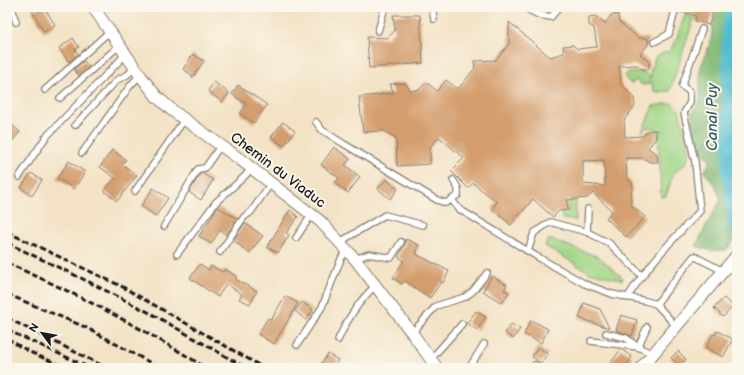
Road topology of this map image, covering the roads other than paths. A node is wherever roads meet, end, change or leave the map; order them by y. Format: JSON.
{"nodes":[{"id":1,"x":12,"y":7,"type":"edge"},
{"id":2,"x":385,"y":7,"type":"edge"},
{"id":3,"x":432,"y":7,"type":"edge"},
{"id":4,"x":523,"y":7,"type":"edge"},
{"id":5,"x":559,"y":7,"type":"edge"},
{"id":6,"x":676,"y":7,"type":"edge"},
{"id":7,"x":97,"y":8,"type":"edge"},
{"id":8,"x":434,"y":19,"type":"dead end"},
{"id":9,"x":16,"y":22,"type":"dead end"},
{"id":10,"x":702,"y":29,"type":"dead end"},
{"id":11,"x":110,"y":31,"type":"junction"},
{"id":12,"x":378,"y":31,"type":"dead end"},
{"id":13,"x":654,"y":42,"type":"dead end"},
{"id":14,"x":123,"y":50,"type":"junction"},
{"id":15,"x":138,"y":72,"type":"junction"},
{"id":16,"x":45,"y":90,"type":"dead end"},
{"id":17,"x":60,"y":98,"type":"dead end"},
{"id":18,"x":184,"y":120,"type":"junction"},
{"id":19,"x":316,"y":122,"type":"dead end"},
{"id":20,"x":75,"y":125,"type":"dead end"},
{"id":21,"x":221,"y":145,"type":"junction"},
{"id":22,"x":82,"y":153,"type":"dead end"},
{"id":23,"x":252,"y":168,"type":"junction"},
{"id":24,"x":19,"y":177,"type":"dead end"},
{"id":25,"x":453,"y":180,"type":"dead end"},
{"id":26,"x":271,"y":183,"type":"junction"},
{"id":27,"x":136,"y":191,"type":"dead end"},
{"id":28,"x":452,"y":200,"type":"junction"},
{"id":29,"x":588,"y":209,"type":"dead end"},
{"id":30,"x":312,"y":214,"type":"junction"},
{"id":31,"x":423,"y":225,"type":"dead end"},
{"id":32,"x":164,"y":226,"type":"dead end"},
{"id":33,"x":587,"y":232,"type":"junction"},
{"id":34,"x":296,"y":238,"type":"dead end"},
{"id":35,"x":401,"y":242,"type":"dead end"},
{"id":36,"x":343,"y":246,"type":"junction"},
{"id":37,"x":528,"y":251,"type":"junction"},
{"id":38,"x":220,"y":252,"type":"dead end"},
{"id":39,"x":177,"y":254,"type":"dead end"},
{"id":40,"x":355,"y":259,"type":"junction"},
{"id":41,"x":732,"y":263,"type":"edge"},
{"id":42,"x":487,"y":273,"type":"dead end"},
{"id":43,"x":641,"y":275,"type":"junction"},
{"id":44,"x":375,"y":286,"type":"junction"},
{"id":45,"x":627,"y":298,"type":"junction"},
{"id":46,"x":656,"y":304,"type":"junction"},
{"id":47,"x":462,"y":324,"type":"dead end"},
{"id":48,"x":676,"y":326,"type":"junction"},
{"id":49,"x":647,"y":327,"type":"dead end"},
{"id":50,"x":412,"y":333,"type":"junction"},
{"id":51,"x":606,"y":333,"type":"dead end"},
{"id":52,"x":338,"y":340,"type":"dead end"},
{"id":53,"x":591,"y":341,"type":"dead end"},
{"id":54,"x":484,"y":344,"type":"dead end"},
{"id":55,"x":298,"y":345,"type":"dead end"},
{"id":56,"x":638,"y":347,"type":"junction"},
{"id":57,"x":653,"y":354,"type":"junction"},
{"id":58,"x":434,"y":364,"type":"edge"},
{"id":59,"x":469,"y":368,"type":"edge"},
{"id":60,"x":641,"y":368,"type":"edge"}],
"edges":[{"from":1,"to":9,"type":"lane"},
{"from":2,"to":12,"type":"lane"},
{"from":3,"to":8,"type":"lane"},
{"from":4,"to":5,"type":"lane"},
{"from":6,"to":13,"type":"lane"},
{"from":7,"to":11,"type":"street","name":"Chemin du Viaduc"},
{"from":10,"to":43,"type":"lane"},
{"from":11,"to":14,"type":"street","name":"Chemin du Viaduc"},
{"from":11,"to":16,"type":"lane"},
{"from":14,"to":15,"type":"street","name":"Chemin du Viaduc"},
{"from":14,"to":17,"type":"lane"},
{"from":14,"to":24,"type":"lane"},
{"from":15,"to":18,"type":"street","name":"Chemin du Viaduc"},
{"from":15,"to":20,"type":"lane"},
{"from":15,"to":22,"type":"lane"},
{"from":18,"to":21,"type":"street","name":"Chemin du Viaduc"},
{"from":18,"to":27,"type":"lane"},
{"from":19,"to":28,"type":"lane"},
{"from":21,"to":23,"type":"street","name":"Chemin du Viaduc"},
{"from":21,"to":32,"type":"lane"},
{"from":23,"to":26,"type":"street","name":"Chemin du Viaduc"},
{"from":23,"to":39,"type":"lane"},
{"from":25,"to":28,"type":"lane"},
{"from":26,"to":30,"type":"street","name":"Chemin du Viaduc"},
{"from":26,"to":38,"type":"lane"},
{"from":28,"to":37,"type":"lane"},
{"from":29,"to":33,"type":"lane"},
{"from":30,"to":34,"type":"lane"},
{"from":30,"to":36,"type":"street","name":"Chemin du Viaduc"},
{"from":31,"to":36,"type":"lane"},
{"from":33,"to":37,"type":"lane"},
{"from":33,"to":43,"type":"lane"},
{"from":35,"to":40,"type":"lane"},
{"from":36,"to":40,"type":"street","name":"Chemin du Viaduc"},
{"from":36,"to":55,"type":"lane"},
{"from":37,"to":45,"type":"lane"},
{"from":40,"to":44,"type":"street","name":"Chemin du Viaduc"},
{"from":41,"to":46,"type":"lane"},
{"from":41,"to":48,"type":"street"},
{"from":42,"to":50,"type":"lane"},
{"from":43,"to":45,"type":"lane"},
{"from":44,"to":50,"type":"street","name":"Chemin du Viaduc"},
{"from":44,"to":52,"type":"lane"},
{"from":45,"to":46,"type":"lane"},
{"from":46,"to":48,"type":"lane"},
{"from":47,"to":58,"type":"lane"},
{"from":48,"to":57,"type":"street"},
{"from":49,"to":56,"type":"lane"},
{"from":50,"to":58,"type":"street","name":"Chemin du Viaduc"},
{"from":51,"to":56,"type":"lane"},
{"from":53,"to":56,"type":"lane"},
{"from":54,"to":59,"type":"lane"},
{"from":56,"to":57,"type":"lane"},
{"from":57,"to":60,"type":"street"}]}
